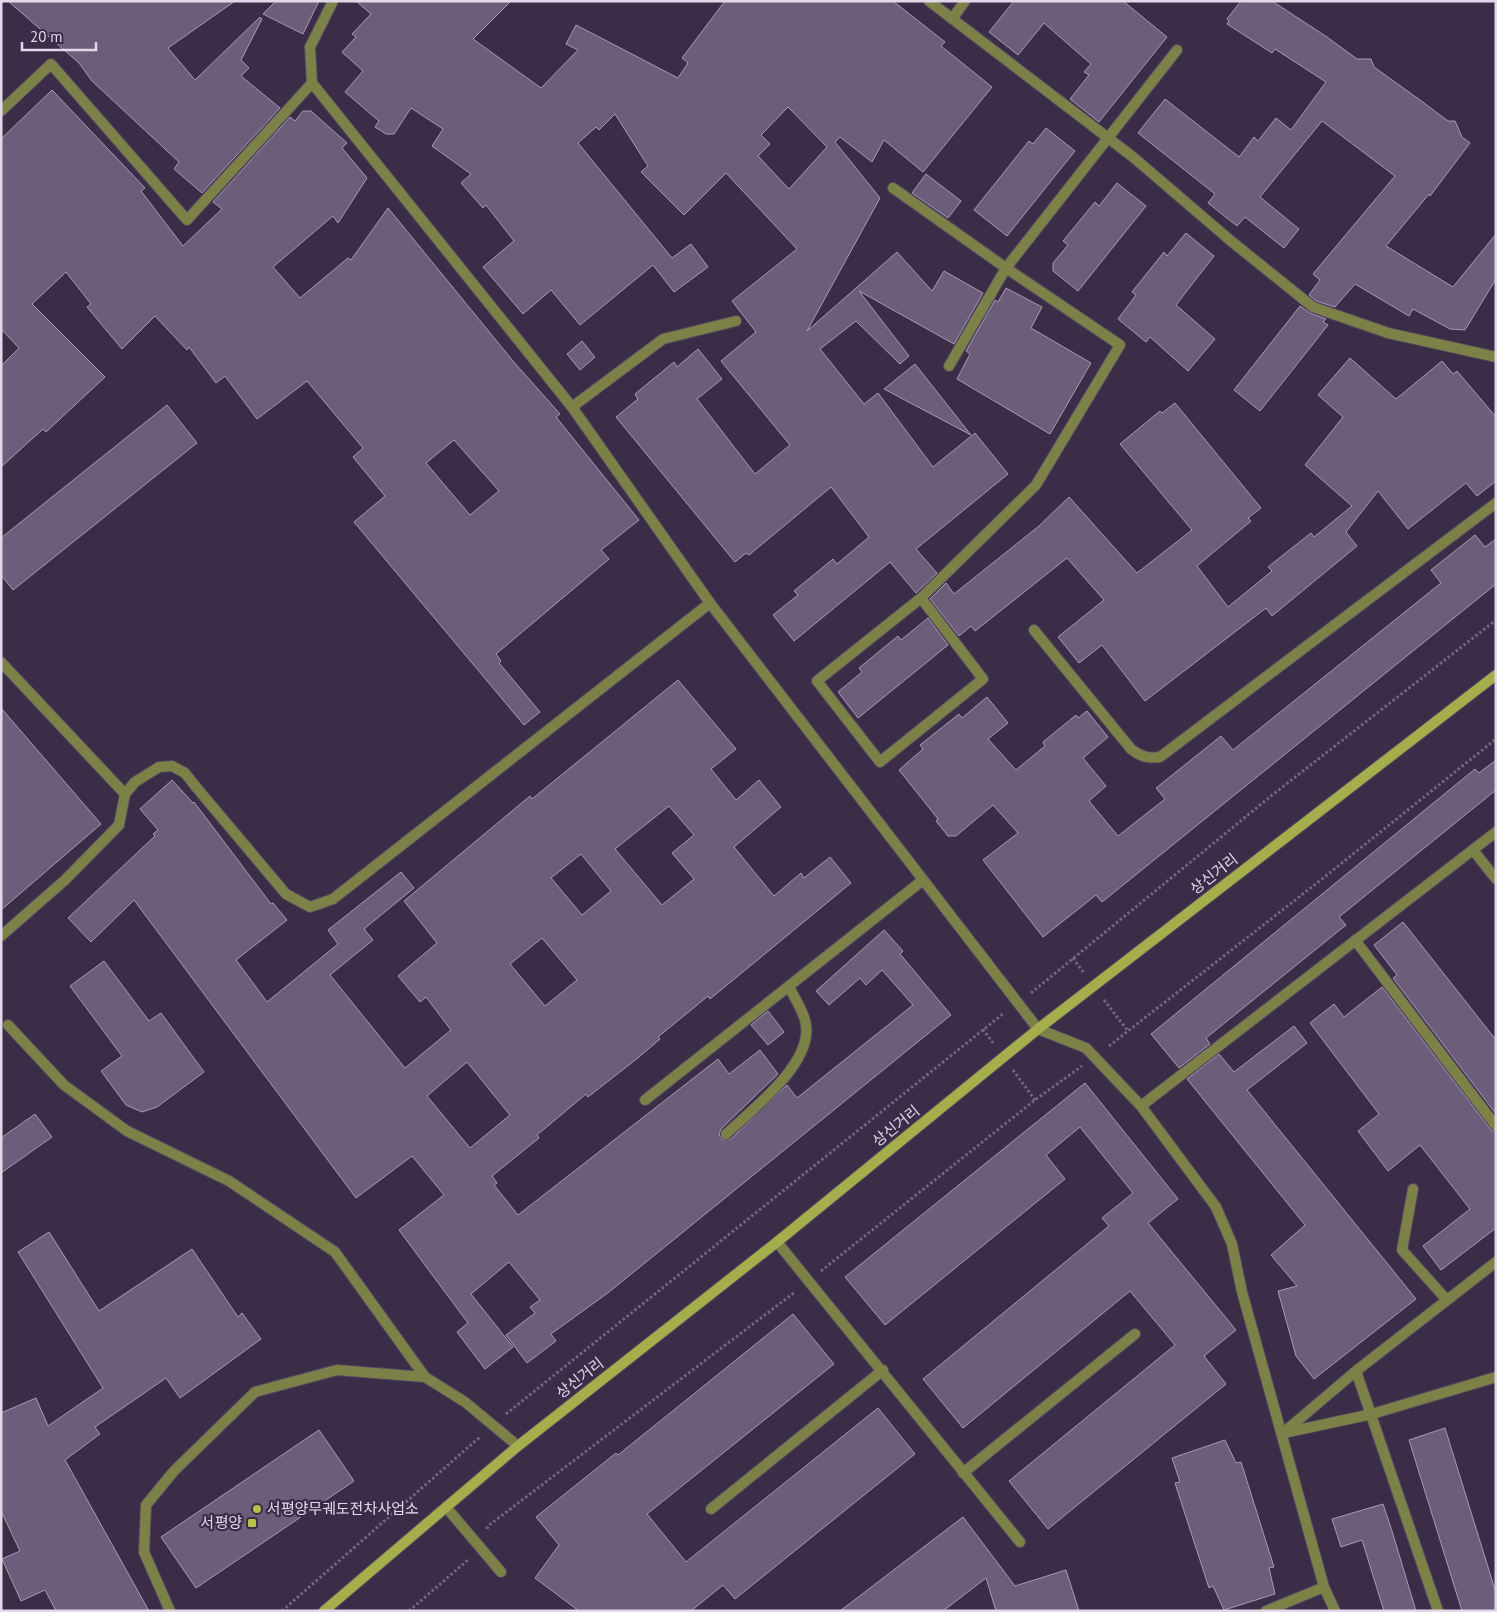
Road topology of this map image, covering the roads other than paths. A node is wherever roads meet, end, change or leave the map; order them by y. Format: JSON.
{"nodes":[{"id":1,"x":333,"y":1,"type":"edge"},
{"id":2,"x":929,"y":1,"type":"edge"},
{"id":3,"x":965,"y":1,"type":"edge"},
{"id":4,"x":952,"y":19,"type":"junction"},
{"id":5,"x":1177,"y":50,"type":"dead end"},
{"id":6,"x":312,"y":83,"type":"junction"},
{"id":7,"x":1,"y":111,"type":"edge"},
{"id":8,"x":1108,"y":137,"type":"junction"},
{"id":9,"x":893,"y":188,"type":"dead end"},
{"id":10,"x":1006,"y":268,"type":"junction"},
{"id":11,"x":736,"y":321,"type":"dead end"},
{"id":12,"x":1496,"y":357,"type":"edge"},
{"id":13,"x":948,"y":366,"type":"dead end"},
{"id":14,"x":572,"y":407,"type":"junction"},
{"id":15,"x":1496,"y":503,"type":"edge"},
{"id":16,"x":921,"y":598,"type":"junction"},
{"id":17,"x":710,"y":602,"type":"junction"},
{"id":18,"x":1034,"y":630,"type":"dead end"},
{"id":19,"x":2,"y":664,"type":"edge"},
{"id":20,"x":1496,"y":675,"type":"edge"},
{"id":21,"x":125,"y":794,"type":"junction"},
{"id":22,"x":1496,"y":832,"type":"edge"},
{"id":23,"x":1473,"y":850,"type":"junction"},
{"id":24,"x":1496,"y":879,"type":"edge"},
{"id":25,"x":923,"y":880,"type":"junction"},
{"id":26,"x":1,"y":936,"type":"edge"},
{"id":27,"x":1355,"y":940,"type":"junction"},
{"id":28,"x":789,"y":986,"type":"junction"},
{"id":29,"x":8,"y":1025,"type":"dead end"},
{"id":30,"x":1038,"y":1029,"type":"junction"},
{"id":31,"x":645,"y":1100,"type":"dead end"},
{"id":32,"x":1141,"y":1106,"type":"junction"},
{"id":33,"x":1496,"y":1126,"type":"edge"},
{"id":34,"x":726,"y":1134,"type":"dead end"},
{"id":35,"x":1413,"y":1189,"type":"dead end"},
{"id":36,"x":777,"y":1242,"type":"junction"},
{"id":37,"x":1496,"y":1262,"type":"edge"},
{"id":38,"x":1446,"y":1299,"type":"junction"},
{"id":39,"x":1135,"y":1334,"type":"dead end"},
{"id":40,"x":883,"y":1370,"type":"junction"},
{"id":41,"x":1356,"y":1371,"type":"junction"},
{"id":42,"x":426,"y":1377,"type":"junction"},
{"id":43,"x":1496,"y":1377,"type":"edge"},
{"id":44,"x":1372,"y":1414,"type":"junction"},
{"id":45,"x":1283,"y":1433,"type":"junction"},
{"id":46,"x":518,"y":1446,"type":"junction"},
{"id":47,"x":963,"y":1473,"type":"junction"},
{"id":48,"x":446,"y":1507,"type":"junction"},
{"id":49,"x":711,"y":1509,"type":"dead end"},
{"id":50,"x":1020,"y":1542,"type":"dead end"},
{"id":51,"x":501,"y":1572,"type":"dead end"},
{"id":52,"x":1324,"y":1586,"type":"junction"},
{"id":53,"x":170,"y":1611,"type":"edge"},
{"id":54,"x":324,"y":1611,"type":"edge"},
{"id":55,"x":1266,"y":1611,"type":"edge"},
{"id":56,"x":1335,"y":1611,"type":"edge"},
{"id":57,"x":1438,"y":1611,"type":"edge"}],
"edges":[{"from":1,"to":6,"type":"street"},
{"from":2,"to":4,"type":"street"},
{"from":3,"to":4,"type":"street"},
{"from":4,"to":8,"type":"street"},
{"from":5,"to":8,"type":"street"},
{"from":6,"to":7,"type":"street"},
{"from":6,"to":14,"type":"street"},
{"from":8,"to":10,"type":"street"},
{"from":8,"to":12,"type":"street"},
{"from":9,"to":10,"type":"street"},
{"from":10,"to":13,"type":"street"},
{"from":10,"to":16,"type":"street"},
{"from":11,"to":14,"type":"street"},
{"from":14,"to":17,"type":"street"},
{"from":15,"to":18,"type":"street"},
{"from":16,"to":16,"type":"street"},
{"from":17,"to":21,"type":"street"},
{"from":17,"to":25,"type":"street"},
{"from":19,"to":21,"type":"street"},
{"from":20,"to":30,"type":"main road","name":"상신거리"},
{"from":21,"to":26,"type":"street"},
{"from":22,"to":23,"type":"street"},
{"from":23,"to":24,"type":"street"},
{"from":23,"to":27,"type":"street"},
{"from":25,"to":28,"type":"street"},
{"from":25,"to":30,"type":"street"},
{"from":27,"to":32,"type":"street"},
{"from":27,"to":33,"type":"street"},
{"from":28,"to":31,"type":"street"},
{"from":28,"to":34,"type":"street"},
{"from":29,"to":42,"type":"street"},
{"from":30,"to":32,"type":"street"},
{"from":30,"to":36,"type":"main road","name":"상신거리"},
{"from":32,"to":45,"type":"street"},
{"from":35,"to":38,"type":"street"},
{"from":36,"to":40,"type":"street"},
{"from":36,"to":46,"type":"main road","name":"상신거리"},
{"from":37,"to":38,"type":"street"},
{"from":38,"to":41,"type":"street"},
{"from":39,"to":47,"type":"street"},
{"from":40,"to":47,"type":"street"},
{"from":40,"to":49,"type":"street"},
{"from":41,"to":44,"type":"street"},
{"from":41,"to":45,"type":"street"},
{"from":42,"to":46,"type":"street"},
{"from":42,"to":53,"type":"street"},
{"from":43,"to":44,"type":"street"},
{"from":44,"to":45,"type":"street"},
{"from":44,"to":57,"type":"street"},
{"from":45,"to":52,"type":"street"},
{"from":46,"to":48,"type":"main road","name":"상신거리"},
{"from":47,"to":50,"type":"street"},
{"from":48,"to":51,"type":"street"},
{"from":48,"to":54,"type":"main road","name":"상신거리"},
{"from":52,"to":55,"type":"street"},
{"from":52,"to":56,"type":"street"}]}
